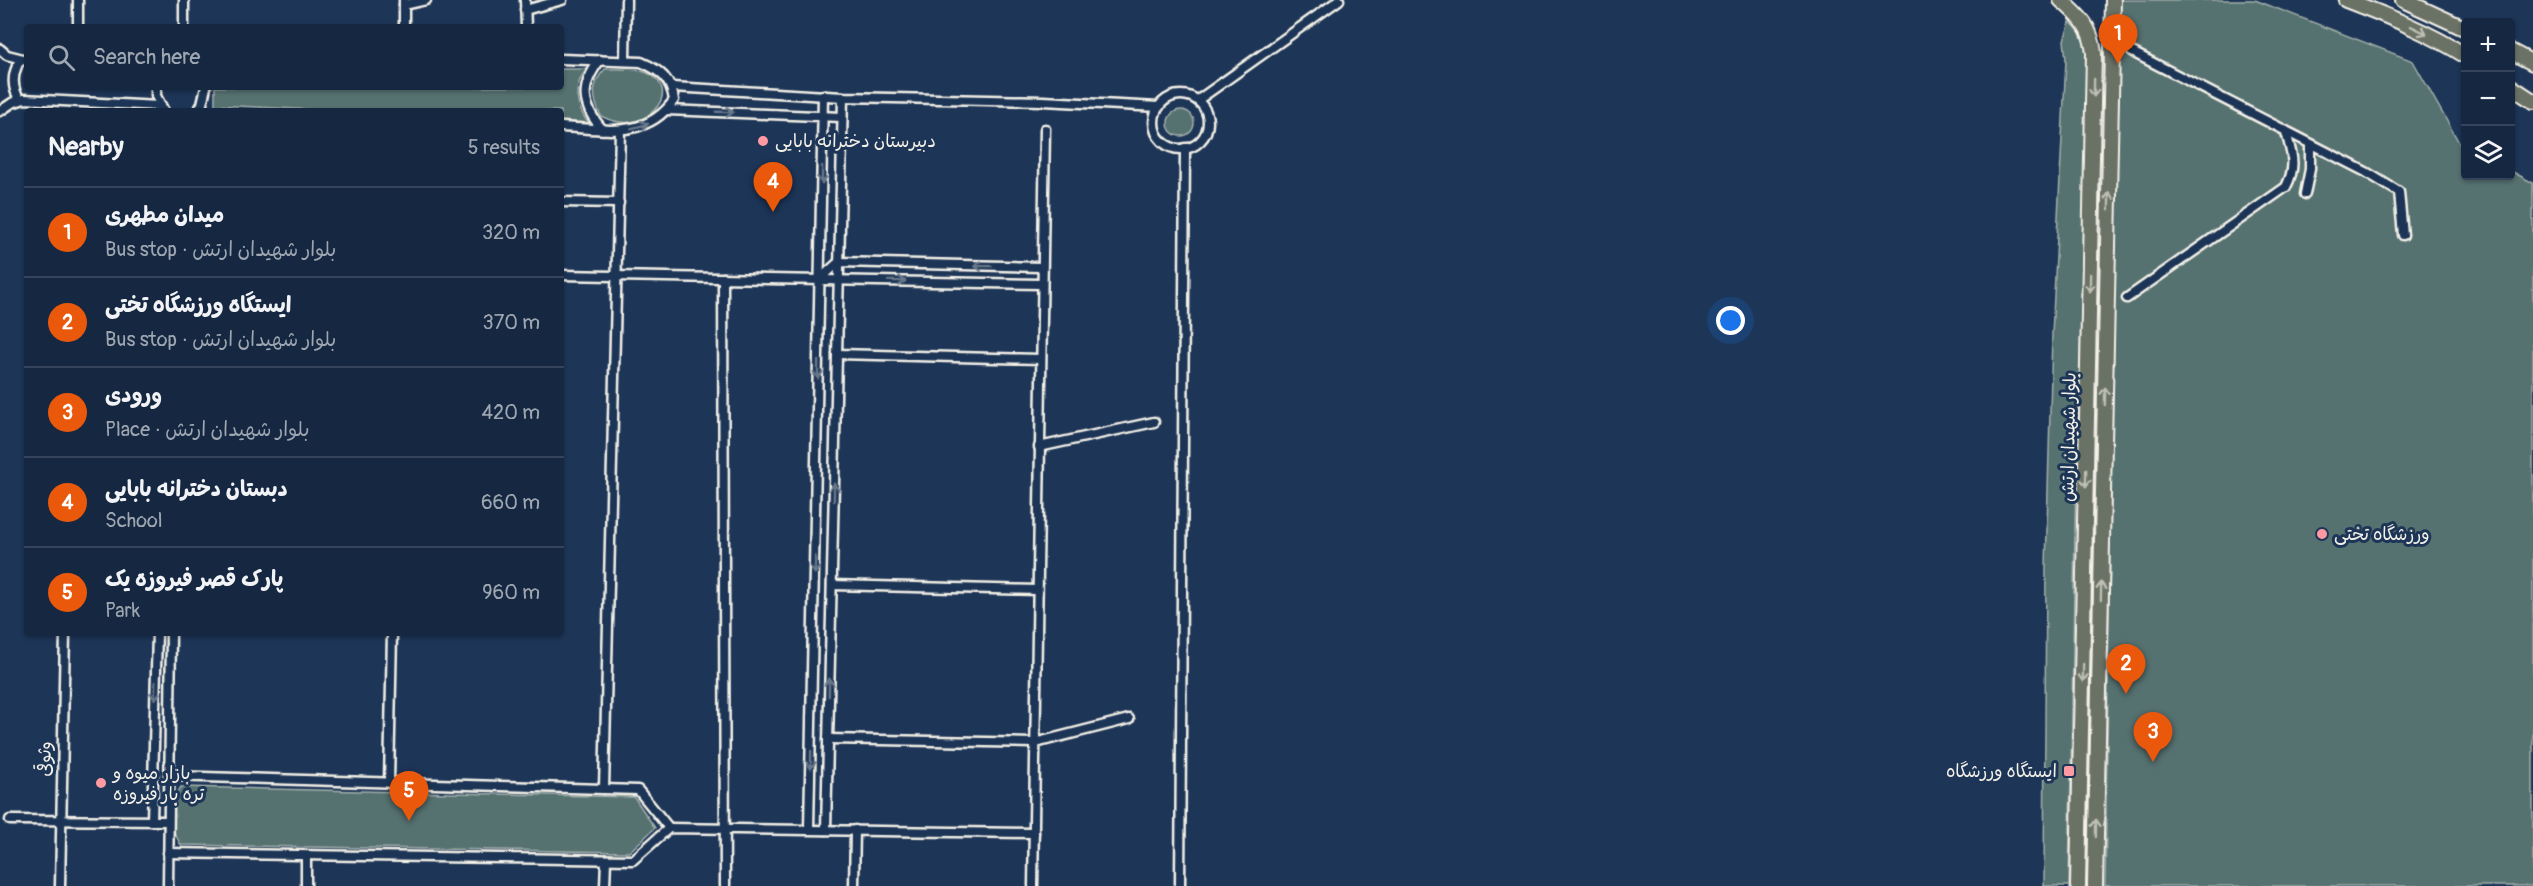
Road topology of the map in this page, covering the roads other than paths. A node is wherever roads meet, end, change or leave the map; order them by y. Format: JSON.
{"nodes":[{"id":1,"x":78,"y":0,"type":"edge"},
{"id":2,"x":184,"y":0,"type":"edge"},
{"id":3,"x":426,"y":0,"type":"edge"},
{"id":4,"x":525,"y":0,"type":"edge"},
{"id":5,"x":562,"y":0,"type":"edge"},
{"id":6,"x":626,"y":0,"type":"edge"},
{"id":7,"x":1339,"y":0,"type":"edge"},
{"id":8,"x":2061,"y":0,"type":"edge"},
{"id":9,"x":2113,"y":0,"type":"edge"},
{"id":10,"x":2346,"y":0,"type":"edge"},
{"id":11,"x":2403,"y":0,"type":"edge"},
{"id":12,"x":404,"y":3,"type":"edge"},
{"id":13,"x":525,"y":10,"type":"junction"},
{"id":14,"x":78,"y":24,"type":"edge"},
{"id":15,"x":184,"y":24,"type":"edge"},
{"id":16,"x":404,"y":24,"type":"edge"},
{"id":17,"x":526,"y":24,"type":"edge"},
{"id":18,"x":2461,"y":27,"type":"edge"},
{"id":19,"x":0,"y":49,"type":"edge"},
{"id":20,"x":2132,"y":52,"type":"dead end"},
{"id":21,"x":2461,"y":53,"type":"edge"},
{"id":22,"x":2515,"y":53,"type":"edge"},
{"id":23,"x":564,"y":59,"type":"edge"},
{"id":24,"x":23,"y":60,"type":"edge"},
{"id":25,"x":600,"y":60,"type":"junction"},
{"id":26,"x":625,"y":60,"type":"junction"},
{"id":27,"x":2533,"y":63,"type":"edge"},
{"id":28,"x":672,"y":87,"type":"junction"},
{"id":29,"x":2515,"y":89,"type":"edge"},
{"id":30,"x":157,"y":90,"type":"edge"},
{"id":31,"x":206,"y":90,"type":"edge"},
{"id":32,"x":824,"y":95,"type":"junction"},
{"id":33,"x":843,"y":97,"type":"junction"},
{"id":34,"x":20,"y":100,"type":"junction"},
{"id":35,"x":1198,"y":100,"type":"junction"},
{"id":36,"x":2533,"y":101,"type":"edge"},
{"id":37,"x":1159,"y":107,"type":"junction"},
{"id":38,"x":134,"y":108,"type":"edge"},
{"id":39,"x":161,"y":108,"type":"edge"},
{"id":40,"x":200,"y":108,"type":"edge"},
{"id":41,"x":667,"y":110,"type":"junction"},
{"id":42,"x":0,"y":111,"type":"edge"},
{"id":43,"x":823,"y":116,"type":"junction"},
{"id":44,"x":842,"y":117,"type":"junction"},
{"id":45,"x":564,"y":128,"type":"edge"},
{"id":46,"x":602,"y":129,"type":"junction"},
{"id":47,"x":1045,"y":129,"type":"dead end"},
{"id":48,"x":620,"y":130,"type":"junction"},
{"id":49,"x":2286,"y":132,"type":"junction"},
{"id":50,"x":2310,"y":144,"type":"junction"},
{"id":51,"x":1185,"y":148,"type":"junction"},
{"id":52,"x":2305,"y":194,"type":"dead end"},
{"id":53,"x":564,"y":201,"type":"edge"},
{"id":54,"x":619,"y":203,"type":"junction"},
{"id":55,"x":2403,"y":236,"type":"dead end"},
{"id":56,"x":839,"y":262,"type":"junction"},
{"id":57,"x":1041,"y":267,"type":"junction"},
{"id":58,"x":564,"y":275,"type":"edge"},
{"id":59,"x":617,"y":276,"type":"junction"},
{"id":60,"x":723,"y":278,"type":"junction"},
{"id":61,"x":820,"y":279,"type":"junction"},
{"id":62,"x":839,"y":280,"type":"junction"},
{"id":63,"x":1041,"y":284,"type":"junction"},
{"id":64,"x":2127,"y":298,"type":"dead end"},
{"id":65,"x":837,"y":354,"type":"junction"},
{"id":66,"x":1040,"y":359,"type":"junction"},
{"id":67,"x":1154,"y":422,"type":"dead end"},
{"id":68,"x":1039,"y":447,"type":"junction"},
{"id":69,"x":832,"y":585,"type":"junction"},
{"id":70,"x":1037,"y":590,"type":"junction"},
{"id":71,"x":65,"y":636,"type":"edge"},
{"id":72,"x":157,"y":636,"type":"edge"},
{"id":73,"x":171,"y":636,"type":"edge"},
{"id":74,"x":392,"y":636,"type":"edge"},
{"id":75,"x":1129,"y":719,"type":"dead end"},
{"id":76,"x":828,"y":739,"type":"junction"},
{"id":77,"x":1035,"y":743,"type":"junction"},
{"id":78,"x":169,"y":776,"type":"junction"},
{"id":79,"x":389,"y":783,"type":"junction"},
{"id":80,"x":604,"y":789,"type":"junction"},
{"id":81,"x":10,"y":820,"type":"dead end"},
{"id":82,"x":61,"y":821,"type":"junction"},
{"id":83,"x":168,"y":821,"type":"junction"},
{"id":84,"x":152,"y":822,"type":"junction"},
{"id":85,"x":669,"y":828,"type":"junction"},
{"id":86,"x":725,"y":828,"type":"junction"},
{"id":87,"x":809,"y":830,"type":"junction"},
{"id":88,"x":826,"y":830,"type":"junction"},
{"id":89,"x":855,"y":830,"type":"junction"},
{"id":90,"x":1034,"y":833,"type":"junction"},
{"id":91,"x":168,"y":853,"type":"junction"},
{"id":92,"x":306,"y":856,"type":"junction"},
{"id":93,"x":606,"y":860,"type":"junction"},
{"id":94,"x":60,"y":886,"type":"edge"},
{"id":95,"x":168,"y":886,"type":"edge"},
{"id":96,"x":306,"y":886,"type":"edge"},
{"id":97,"x":605,"y":886,"type":"edge"},
{"id":98,"x":725,"y":886,"type":"edge"},
{"id":99,"x":854,"y":886,"type":"edge"},
{"id":100,"x":1033,"y":886,"type":"edge"},
{"id":101,"x":1180,"y":886,"type":"edge"},
{"id":102,"x":2079,"y":886,"type":"edge"},
{"id":103,"x":2095,"y":886,"type":"edge"}],
"edges":[{"from":1,"to":14,"type":"street"},
{"from":2,"to":15,"type":"street"},
{"from":3,"to":12,"type":"street"},
{"from":4,"to":13,"type":"street"},
{"from":5,"to":13,"type":"street"},
{"from":6,"to":26,"type":"street"},
{"from":7,"to":35,"type":"street"},
{"from":8,"to":102,"type":"main road","name":"بلوار شهیدان ارتش","one_way":true},
{"from":103,"to":9,"type":"main road","name":"بلوار شهیدان ارتش","one_way":true},
{"from":10,"to":21,"type":"main road","one_way":true},
{"from":11,"to":18,"type":"main road"},
{"from":12,"to":16,"type":"street"},
{"from":13,"to":17,"type":"street"},
{"from":19,"to":24,"type":"street"},
{"from":20,"to":49,"type":"street"},
{"from":22,"to":27,"type":"main road"},
{"from":23,"to":25,"type":"street"},
{"from":24,"to":34,"type":"street"},
{"from":25,"to":26,"type":"street"},
{"from":25,"to":46,"type":"street"},
{"from":26,"to":28,"type":"street"},
{"from":28,"to":32,"type":"street"},
{"from":28,"to":41,"type":"street"},
{"from":29,"to":36,"type":"main road"},
{"from":30,"to":39,"type":"street"},
{"from":31,"to":40,"type":"street"},
{"from":32,"to":33,"type":"street"},
{"from":32,"to":43,"type":"street"},
{"from":33,"to":37,"type":"street"},
{"from":33,"to":44,"type":"street"},
{"from":34,"to":38,"type":"street"},
{"from":34,"to":42,"type":"street"},
{"from":35,"to":37,"type":"street"},
{"from":35,"to":51,"type":"street"},
{"from":37,"to":51,"type":"street"},
{"from":41,"to":43,"type":"street","one_way":true},
{"from":48,"to":41,"type":"street","one_way":true},
{"from":43,"to":44,"type":"street"},
{"from":43,"to":61,"type":"street","one_way":true},
{"from":44,"to":56,"type":"street"},
{"from":45,"to":46,"type":"street"},
{"from":46,"to":48,"type":"street"},
{"from":47,"to":57,"type":"street"},
{"from":48,"to":54,"type":"street"},
{"from":49,"to":50,"type":"street"},
{"from":49,"to":64,"type":"street"},
{"from":50,"to":52,"type":"street"},
{"from":50,"to":55,"type":"street"},
{"from":51,"to":101,"type":"street"},
{"from":53,"to":54,"type":"street"},
{"from":54,"to":59,"type":"street"},
{"from":57,"to":56,"type":"street","one_way":true},
{"from":56,"to":61,"type":"street"},
{"from":56,"to":62,"type":"street"},
{"from":57,"to":63,"type":"street"},
{"from":58,"to":59,"type":"street"},
{"from":59,"to":60,"type":"street"},
{"from":59,"to":80,"type":"street"},
{"from":60,"to":61,"type":"street"},
{"from":60,"to":86,"type":"street"},
{"from":61,"to":62,"type":"street"},
{"from":61,"to":87,"type":"street","one_way":true},
{"from":62,"to":63,"type":"street","one_way":true},
{"from":62,"to":65,"type":"street"},
{"from":63,"to":66,"type":"street"},
{"from":65,"to":66,"type":"street"},
{"from":69,"to":65,"type":"street","one_way":true},
{"from":66,"to":68,"type":"street"},
{"from":67,"to":68,"type":"street"},
{"from":68,"to":70,"type":"street"},
{"from":69,"to":70,"type":"street"},
{"from":76,"to":69,"type":"street","one_way":true},
{"from":70,"to":77,"type":"street"},
{"from":71,"to":82,"type":"street","name":"وثوقی"},
{"from":72,"to":84,"type":"street","one_way":true},
{"from":73,"to":78,"type":"street"},
{"from":74,"to":79,"type":"street"},
{"from":75,"to":77,"type":"street"},
{"from":76,"to":77,"type":"street"},
{"from":76,"to":88,"type":"street"},
{"from":77,"to":90,"type":"street"},
{"from":78,"to":79,"type":"street"},
{"from":78,"to":83,"type":"street"},
{"from":79,"to":80,"type":"street"},
{"from":80,"to":85,"type":"street"},
{"from":81,"to":82,"type":"street"},
{"from":82,"to":84,"type":"street"},
{"from":82,"to":94,"type":"street","name":"وثوقی"},
{"from":83,"to":84,"type":"street"},
{"from":83,"to":91,"type":"street"},
{"from":85,"to":86,"type":"street"},
{"from":85,"to":93,"type":"street"},
{"from":86,"to":87,"type":"street"},
{"from":86,"to":98,"type":"street"},
{"from":87,"to":88,"type":"street"},
{"from":88,"to":89,"type":"street"},
{"from":89,"to":90,"type":"street"},
{"from":89,"to":99,"type":"street"},
{"from":90,"to":100,"type":"street"},
{"from":91,"to":92,"type":"street"},
{"from":91,"to":95,"type":"street"},
{"from":92,"to":93,"type":"street"},
{"from":92,"to":96,"type":"street"},
{"from":93,"to":97,"type":"street"}]}
